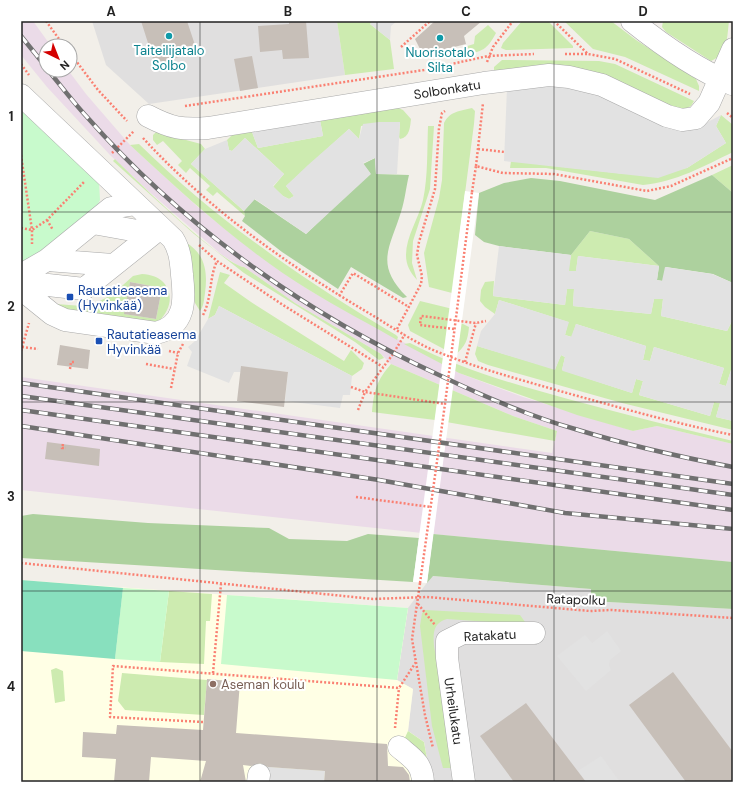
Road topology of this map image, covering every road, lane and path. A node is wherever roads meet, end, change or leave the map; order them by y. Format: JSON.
{"nodes":[{"id":1,"x":46,"y":21,"type":"edge"},
{"id":2,"x":430,"y":21,"type":"edge"},
{"id":3,"x":554,"y":21,"type":"edge"},
{"id":4,"x":641,"y":24,"type":"edge"},
{"id":5,"x":58,"y":38,"type":"edge"},
{"id":6,"x":401,"y":46,"type":"dead end"},
{"id":7,"x":733,"y":49,"type":"edge"},
{"id":8,"x":536,"y":54,"type":"dead end"},
{"id":9,"x":558,"y":54,"type":"dead end"},
{"id":10,"x":588,"y":54,"type":"junction"},
{"id":11,"x":78,"y":64,"type":"edge"},
{"id":12,"x":726,"y":82,"type":"edge"},
{"id":13,"x":21,"y":95,"type":"edge"},
{"id":14,"x":477,"y":103,"type":"dead end"},
{"id":15,"x":709,"y":103,"type":"junction"},
{"id":16,"x":180,"y":107,"type":"dead end"},
{"id":17,"x":450,"y":107,"type":"dead end"},
{"id":18,"x":733,"y":118,"type":"edge"},
{"id":19,"x":142,"y":123,"type":"junction"},
{"id":20,"x":478,"y":149,"type":"junction"},
{"id":21,"x":505,"y":152,"type":"dead end"},
{"id":22,"x":21,"y":155,"type":"edge"},
{"id":23,"x":733,"y":158,"type":"edge"},
{"id":24,"x":476,"y":166,"type":"junction"},
{"id":25,"x":102,"y":173,"type":"junction"},
{"id":26,"x":136,"y":204,"type":"junction"},
{"id":27,"x":111,"y":208,"type":"junction"},
{"id":28,"x":21,"y":228,"type":"edge"},
{"id":29,"x":32,"y":230,"type":"junction"},
{"id":30,"x":32,"y":234,"type":"dead end"},
{"id":31,"x":133,"y":251,"type":"junction"},
{"id":32,"x":50,"y":256,"type":"edge"},
{"id":33,"x":217,"y":261,"type":"dead end"},
{"id":34,"x":21,"y":289,"type":"edge"},
{"id":35,"x":339,"y":296,"type":"junction"},
{"id":36,"x":409,"y":307,"type":"junction"},
{"id":37,"x":486,"y":321,"type":"dead end"},
{"id":38,"x":476,"y":323,"type":"junction"},
{"id":39,"x":454,"y":328,"type":"junction"},
{"id":40,"x":396,"y":329,"type":"junction"},
{"id":41,"x":404,"y":334,"type":"junction"},
{"id":42,"x":186,"y":339,"type":"dead end"},
{"id":43,"x":22,"y":346,"type":"edge"},
{"id":44,"x":38,"y":349,"type":"dead end"},
{"id":45,"x":74,"y":362,"type":"dead end"},
{"id":46,"x":465,"y":362,"type":"junction"},
{"id":47,"x":146,"y":364,"type":"dead end"},
{"id":48,"x":383,"y":367,"type":"junction"},
{"id":49,"x":70,"y":369,"type":"dead end"},
{"id":50,"x":174,"y":369,"type":"junction"},
{"id":51,"x":351,"y":387,"type":"dead end"},
{"id":52,"x":171,"y":388,"type":"dead end"},
{"id":53,"x":365,"y":392,"type":"junction"},
{"id":54,"x":445,"y":404,"type":"junction"},
{"id":55,"x":358,"y":410,"type":"dead end"},
{"id":56,"x":733,"y":435,"type":"edge"},
{"id":57,"x":62,"y":444,"type":"dead end"},
{"id":58,"x":66,"y":448,"type":"dead end"},
{"id":59,"x":356,"y":497,"type":"dead end"},
{"id":60,"x":431,"y":507,"type":"junction"},
{"id":61,"x":21,"y":563,"type":"edge"},
{"id":62,"x":221,"y":584,"type":"junction"},
{"id":63,"x":418,"y":597,"type":"junction"},
{"id":64,"x":417,"y":603,"type":"junction"},
{"id":65,"x":733,"y":618,"type":"edge"},
{"id":66,"x":534,"y":633,"type":"dead end"},
{"id":67,"x":447,"y":641,"type":"junction"},
{"id":68,"x":416,"y":662,"type":"junction"},
{"id":69,"x":214,"y":673,"type":"junction"},
{"id":70,"x":399,"y":688,"type":"junction"},
{"id":71,"x":204,"y":722,"type":"dead end"},
{"id":72,"x":399,"y":746,"type":"joint"},
{"id":73,"x":434,"y":754,"type":"dead end"},
{"id":74,"x":461,"y":781,"type":"edge"},
{"id":75,"x":423,"y":782,"type":"edge"}],
"edges":[{"from":1,"to":5,"type":"path"},
{"from":2,"to":6,"type":"path"},
{"from":3,"to":10,"type":"path"},
{"from":4,"to":12,"type":"street"},
{"from":7,"to":12,"type":"street","name":"Solbonkatu"},
{"from":8,"to":16,"type":"path"},
{"from":9,"to":10,"type":"path"},
{"from":10,"to":15,"type":"path"},
{"from":11,"to":19,"type":"path"},
{"from":12,"to":15,"type":"street","name":"Solbonkatu"},
{"from":13,"to":25,"type":"street"},
{"from":14,"to":20,"type":"path"},
{"from":15,"to":18,"type":"path"},
{"from":15,"to":19,"type":"street","name":"Solbonkatu"},
{"from":17,"to":36,"type":"path"},
{"from":19,"to":25,"type":"path"},
{"from":19,"to":35,"type":"path"},
{"from":20,"to":21,"type":"path"},
{"from":20,"to":24,"type":"path"},
{"from":22,"to":29,"type":"path"},
{"from":23,"to":24,"type":"path"},
{"from":24,"to":39,"type":"path","bridge":true},
{"from":25,"to":26,"type":"street"},
{"from":25,"to":27,"type":"street"},
{"from":25,"to":29,"type":"path"},
{"from":26,"to":27,"type":"street"},
{"from":26,"to":31,"type":"street"},
{"from":27,"to":32,"type":"street"},
{"from":28,"to":29,"type":"path"},
{"from":29,"to":30,"type":"path"},
{"from":31,"to":32,"type":"street"},
{"from":31,"to":32,"type":"street"},
{"from":31,"to":32,"type":"street"},
{"from":31,"to":34,"type":"street"},
{"from":33,"to":48,"type":"path"},
{"from":35,"to":36,"type":"path"},
{"from":35,"to":40,"type":"path"},
{"from":36,"to":40,"type":"path"},
{"from":37,"to":38,"type":"path"},
{"from":38,"to":39,"type":"path"},
{"from":38,"to":46,"type":"path"},
{"from":39,"to":54,"type":"path","bridge":true},
{"from":40,"to":41,"type":"path"},
{"from":41,"to":46,"type":"path"},
{"from":41,"to":48,"type":"path"},
{"from":42,"to":50,"type":"path"},
{"from":43,"to":44,"type":"path"},
{"from":45,"to":49,"type":"path"},
{"from":46,"to":56,"type":"path"},
{"from":47,"to":50,"type":"path"},
{"from":48,"to":53,"type":"path"},
{"from":50,"to":52,"type":"path"},
{"from":51,"to":53,"type":"path"},
{"from":53,"to":54,"type":"path"},
{"from":53,"to":55,"type":"path"},
{"from":54,"to":60,"type":"path","bridge":true},
{"from":57,"to":58,"type":"path"},
{"from":59,"to":60,"type":"path"},
{"from":60,"to":63,"type":"path","bridge":true},
{"from":61,"to":62,"type":"path","name":"Ratapolku"},
{"from":62,"to":63,"type":"path","name":"Ratapolku"},
{"from":62,"to":69,"type":"path"},
{"from":63,"to":64,"type":"path"},
{"from":63,"to":65,"type":"path","name":"Ratapolku"},
{"from":64,"to":67,"type":"path"},
{"from":64,"to":68,"type":"path"},
{"from":66,"to":67,"type":"street","name":"Ratakatu"},
{"from":67,"to":74,"type":"street","name":"Urheilukatu"},
{"from":68,"to":70,"type":"path"},
{"from":68,"to":73,"type":"path"},
{"from":69,"to":70,"type":"path"},
{"from":69,"to":71,"type":"path"},
{"from":70,"to":72,"type":"path"},
{"from":72,"to":75,"type":"street"}]}
